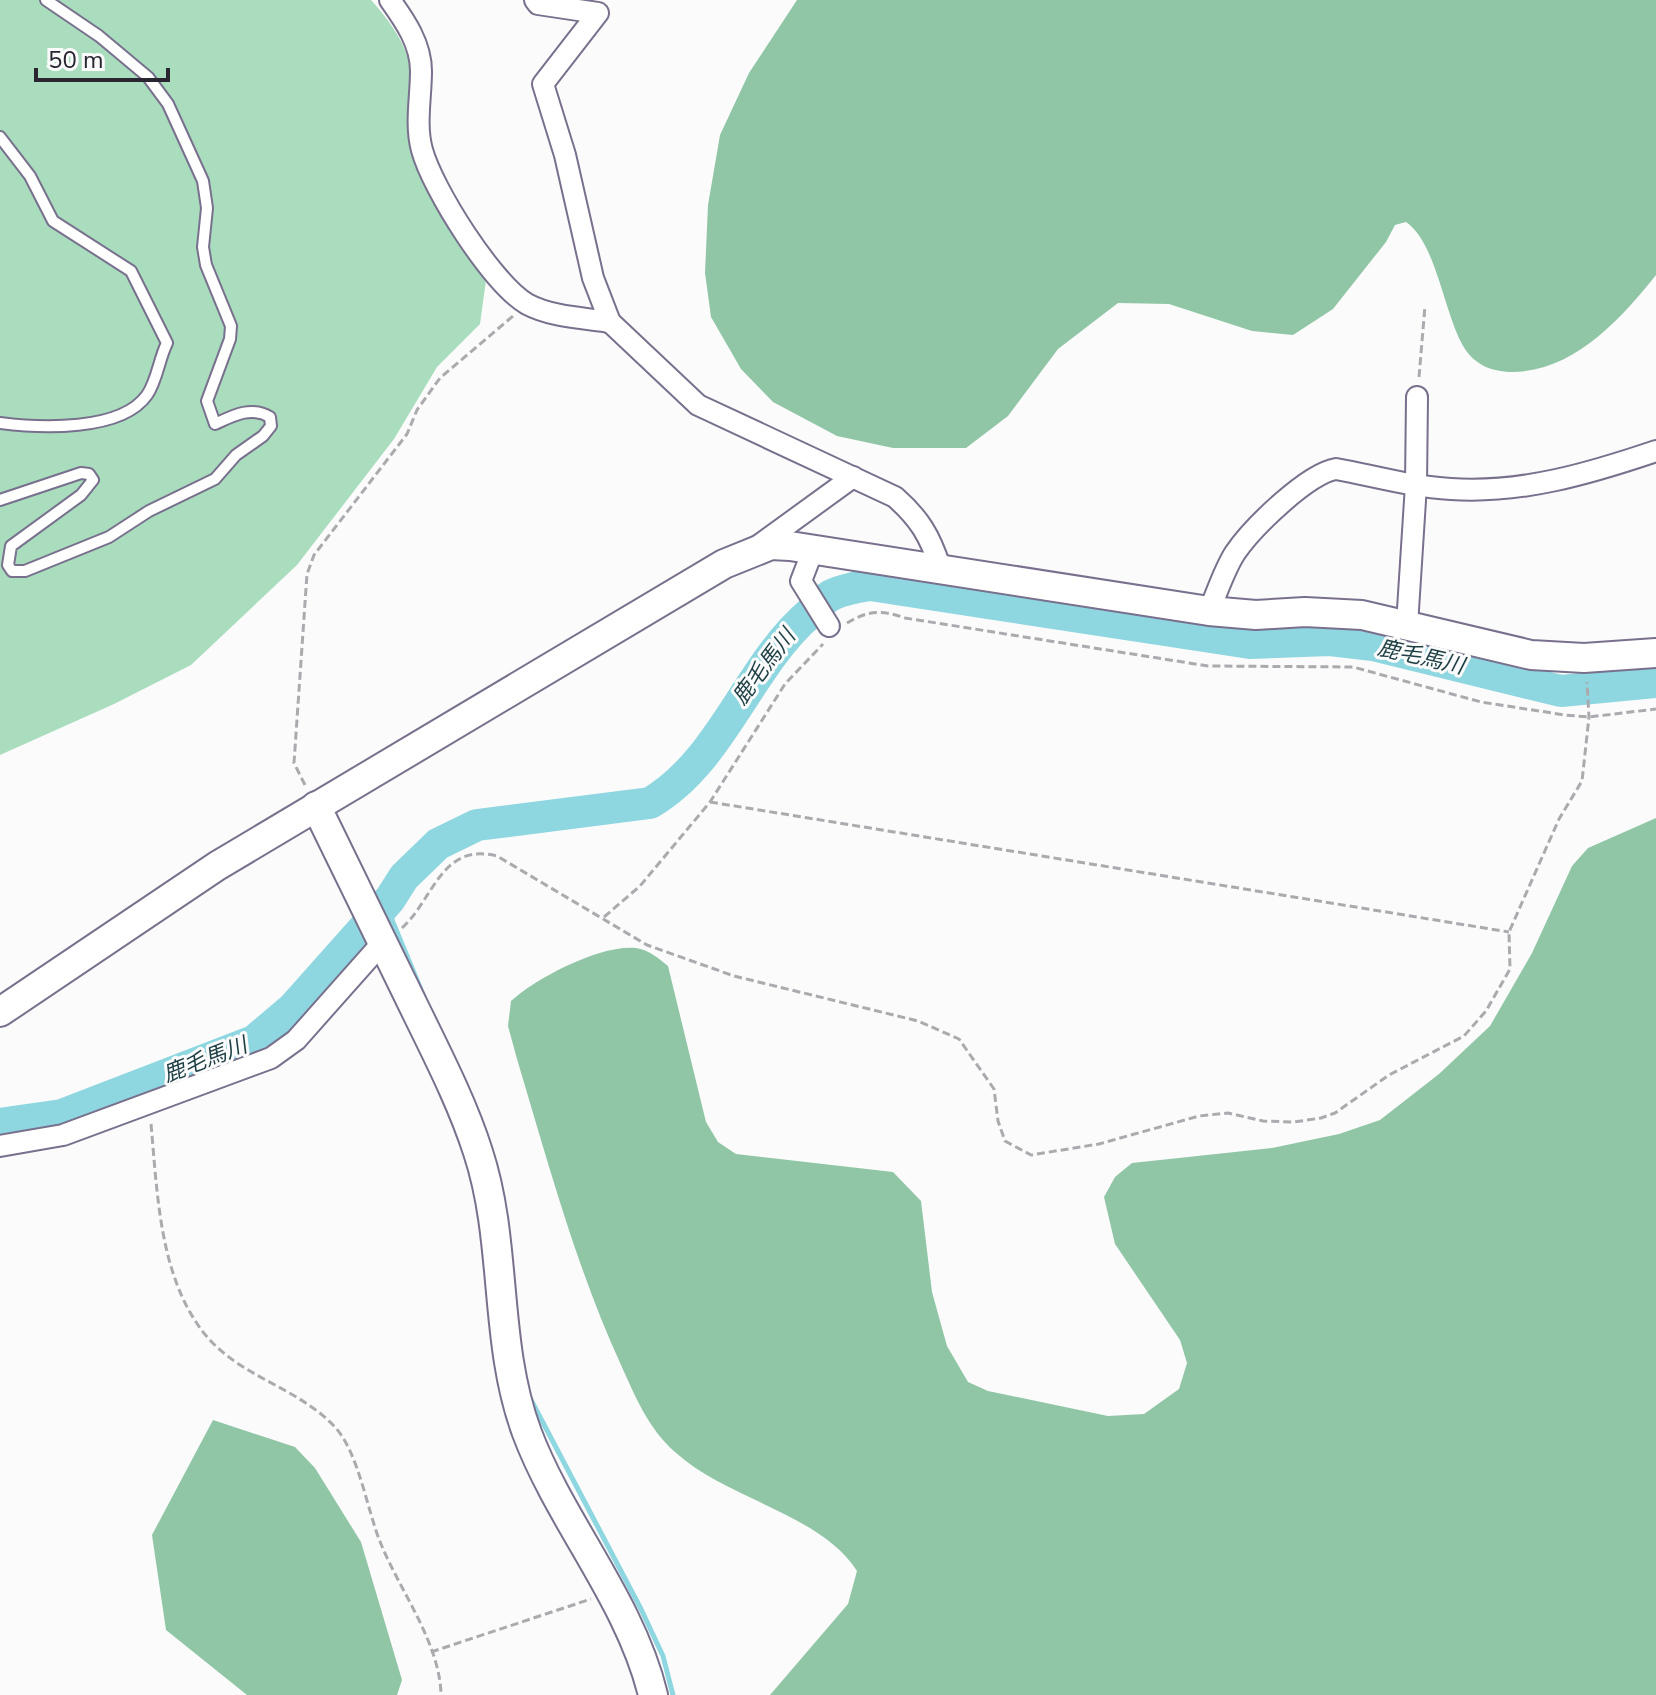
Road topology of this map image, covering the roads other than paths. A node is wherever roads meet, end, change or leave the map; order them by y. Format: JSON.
{"nodes":[{"id":1,"x":46,"y":0,"type":"edge"},
{"id":2,"x":390,"y":0,"type":"edge"},
{"id":3,"x":535,"y":0,"type":"edge"},
{"id":4,"x":0,"y":137,"type":"edge"},
{"id":5,"x":610,"y":322,"type":"junction"},
{"id":6,"x":1417,"y":397,"type":"road end"},
{"id":7,"x":0,"y":423,"type":"edge"},
{"id":8,"x":1656,"y":451,"type":"edge"},
{"id":9,"x":853,"y":477,"type":"junction"},
{"id":10,"x":1416,"y":485,"type":"junction"},
{"id":11,"x":0,"y":500,"type":"edge"},
{"id":12,"x":813,"y":550,"type":"junction"},
{"id":13,"x":748,"y":552,"type":"junction"},
{"id":14,"x":940,"y":567,"type":"junction"},
{"id":15,"x":1209,"y":611,"type":"junction"},
{"id":16,"x":1407,"y":625,"type":"junction"},
{"id":17,"x":832,"y":629,"type":"road end"},
{"id":18,"x":1656,"y":653,"type":"edge"},
{"id":19,"x":316,"y":806,"type":"junction"},
{"id":20,"x":386,"y":937,"type":"junction"},
{"id":21,"x":0,"y":1012,"type":"edge"},
{"id":22,"x":0,"y":1146,"type":"edge"},
{"id":23,"x":653,"y":1695,"type":"edge"}],
"edges":[{"from":1,"to":11,"type":"lane"},
{"from":2,"to":5,"type":"street"},
{"from":3,"to":5,"type":"street"},
{"from":4,"to":7,"type":"lane"},
{"from":5,"to":9,"type":"street"},
{"from":6,"to":10,"type":"street"},
{"from":8,"to":10,"type":"street"},
{"from":9,"to":13,"type":"street"},
{"from":9,"to":14,"type":"street"},
{"from":10,"to":15,"type":"street"},
{"from":10,"to":16,"type":"street"},
{"from":12,"to":13,"type":"street"},
{"from":12,"to":14,"type":"street"},
{"from":12,"to":17,"type":"street"},
{"from":13,"to":19,"type":"street"},
{"from":14,"to":15,"type":"street"},
{"from":15,"to":16,"type":"street"},
{"from":16,"to":18,"type":"street"},
{"from":19,"to":20,"type":"street"},
{"from":19,"to":21,"type":"street"},
{"from":20,"to":22,"type":"street"},
{"from":20,"to":23,"type":"street"}]}
